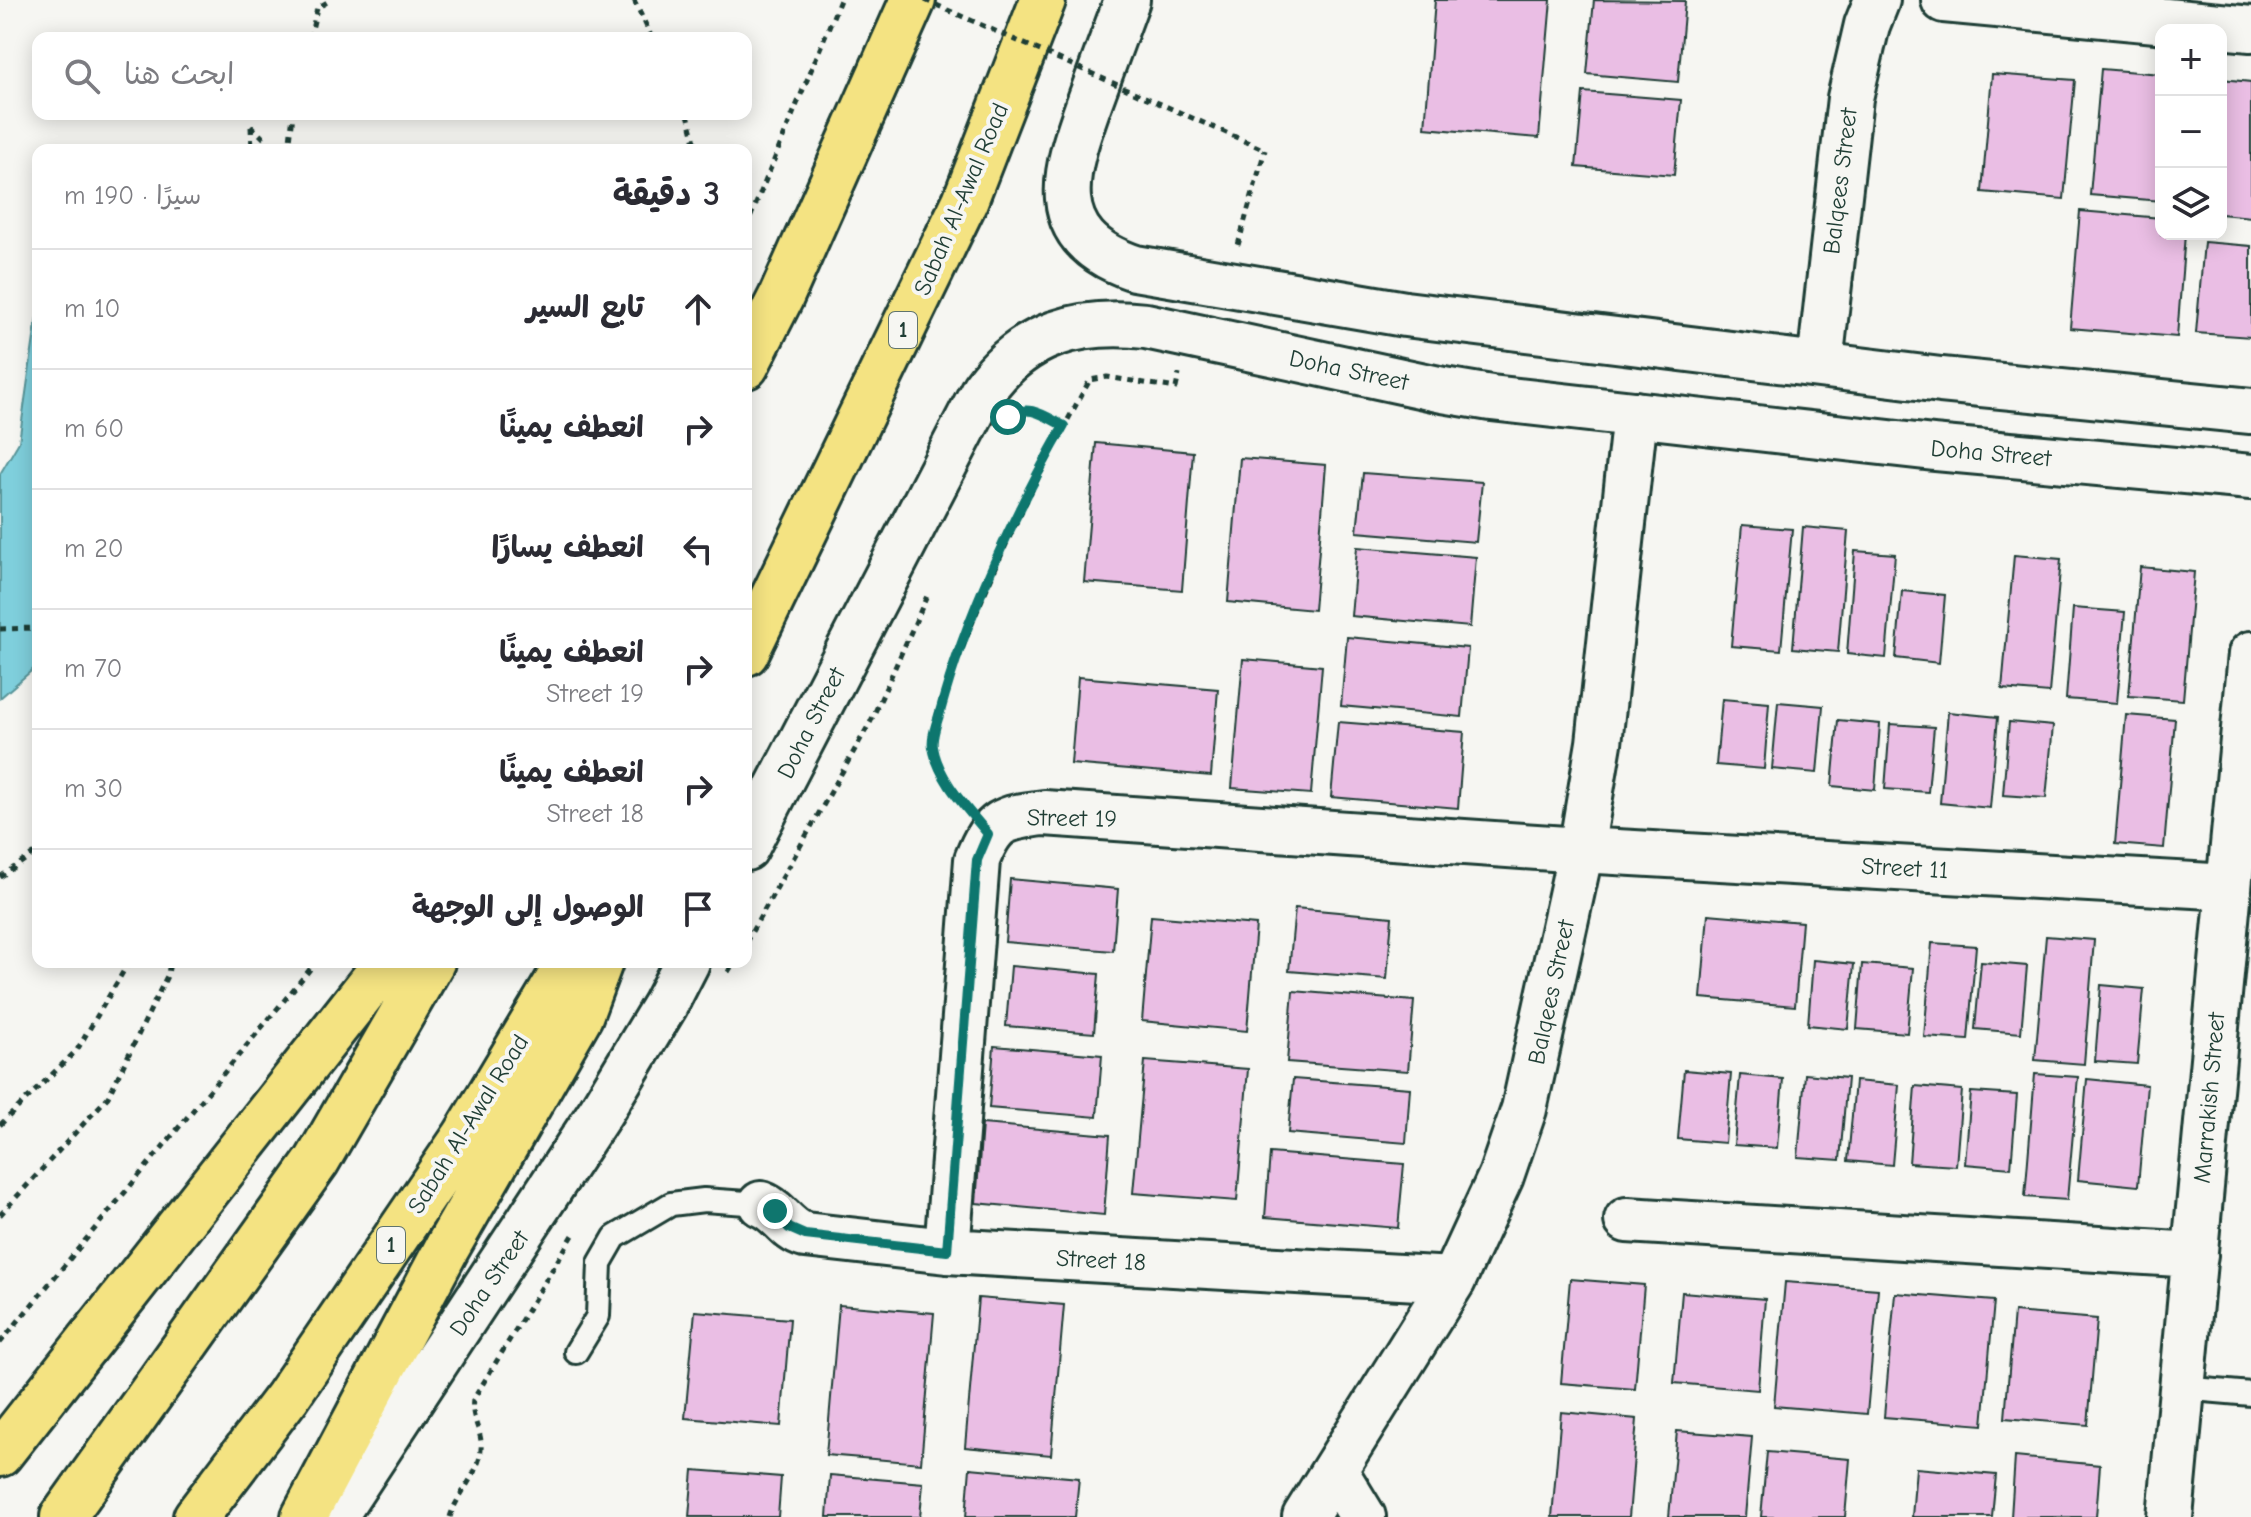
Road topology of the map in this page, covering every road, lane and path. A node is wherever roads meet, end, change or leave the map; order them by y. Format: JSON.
{"nodes":[{"id":1,"x":331,"y":0,"type":"edge"},
{"id":2,"x":840,"y":0,"type":"edge"},
{"id":3,"x":913,"y":0,"type":"edge"},
{"id":4,"x":925,"y":0,"type":"edge"},
{"id":5,"x":1043,"y":0,"type":"edge"},
{"id":6,"x":1127,"y":0,"type":"edge"},
{"id":7,"x":1877,"y":0,"type":"edge"},
{"id":8,"x":1944,"y":0,"type":"edge"},
{"id":9,"x":636,"y":2,"type":"edge"},
{"id":10,"x":2251,"y":29,"type":"edge"},
{"id":11,"x":311,"y":32,"type":"edge"},
{"id":12,"x":649,"y":32,"type":"edge"},
{"id":13,"x":292,"y":120,"type":"edge"},
{"id":14,"x":690,"y":120,"type":"edge"},
{"id":15,"x":252,"y":144,"type":"edge"},
{"id":16,"x":270,"y":144,"type":"edge"},
{"id":17,"x":290,"y":144,"type":"edge"},
{"id":18,"x":696,"y":144,"type":"edge"},
{"id":19,"x":752,"y":213,"type":"edge"},
{"id":20,"x":1246,"y":217,"type":"dead end"},
{"id":21,"x":1405,"y":314,"type":"junction"},
{"id":22,"x":1186,"y":335,"type":"junction"},
{"id":23,"x":752,"y":354,"type":"edge"},
{"id":24,"x":1820,"y":364,"type":"junction"},
{"id":25,"x":1377,"y":375,"type":"junction"},
{"id":26,"x":1941,"y":380,"type":"junction"},
{"id":27,"x":2251,"y":411,"type":"edge"},
{"id":28,"x":1015,"y":412,"type":"dead end"},
{"id":29,"x":1635,"y":414,"type":"junction"},
{"id":30,"x":1064,"y":426,"type":"junction"},
{"id":31,"x":1934,"y":448,"type":"junction"},
{"id":32,"x":2251,"y":477,"type":"edge"},
{"id":33,"x":929,"y":591,"type":"dead end"},
{"id":34,"x":32,"y":628,"type":"edge"},
{"id":35,"x":0,"y":629,"type":"edge"},
{"id":36,"x":752,"y":641,"type":"edge"},
{"id":37,"x":2251,"y":654,"type":"edge"},
{"id":38,"x":988,"y":834,"type":"junction"},
{"id":39,"x":752,"y":836,"type":"edge"},
{"id":40,"x":1581,"y":850,"type":"junction"},
{"id":41,"x":32,"y":855,"type":"edge"},
{"id":42,"x":0,"y":877,"type":"edge"},
{"id":43,"x":2229,"y":887,"type":"junction"},
{"id":44,"x":752,"y":931,"type":"edge"},
{"id":45,"x":125,"y":968,"type":"edge"},
{"id":46,"x":169,"y":968,"type":"edge"},
{"id":47,"x":311,"y":968,"type":"edge"},
{"id":48,"x":382,"y":968,"type":"edge"},
{"id":49,"x":429,"y":968,"type":"edge"},
{"id":50,"x":565,"y":968,"type":"edge"},
{"id":51,"x":598,"y":968,"type":"edge"},
{"id":52,"x":684,"y":968,"type":"edge"},
{"id":53,"x":0,"y":1125,"type":"edge"},
{"id":54,"x":761,"y":1204,"type":"joint"},
{"id":55,"x":0,"y":1215,"type":"edge"},
{"id":56,"x":1627,"y":1220,"type":"dead end"},
{"id":57,"x":947,"y":1251,"type":"junction"},
{"id":58,"x":2195,"y":1255,"type":"junction"},
{"id":59,"x":1453,"y":1280,"type":"junction"},
{"id":60,"x":0,"y":1343,"type":"edge"},
{"id":61,"x":576,"y":1352,"type":"dead end"},
{"id":62,"x":2182,"y":1388,"type":"junction"},
{"id":63,"x":2251,"y":1394,"type":"edge"},
{"id":64,"x":0,"y":1454,"type":"edge"},
{"id":65,"x":1335,"y":1471,"type":"junction"},
{"id":66,"x":63,"y":1517,"type":"edge"},
{"id":67,"x":196,"y":1517,"type":"edge"},
{"id":68,"x":304,"y":1517,"type":"edge"},
{"id":69,"x":334,"y":1517,"type":"edge"},
{"id":70,"x":1305,"y":1517,"type":"edge"},
{"id":71,"x":1363,"y":1517,"type":"edge"},
{"id":72,"x":2170,"y":1517,"type":"edge"}],
"edges":[{"from":1,"to":11,"type":"path"},
{"from":2,"to":19,"type":"path"},
{"from":3,"to":23,"type":"highway"},
{"from":4,"to":20,"type":"path","bridge":true},
{"from":5,"to":36,"type":"highway","name":"Sabah Al-Awal Road","number":"1"},
{"from":6,"to":21,"type":"street"},
{"from":7,"to":24,"type":"street","name":"Balqees Street"},
{"from":8,"to":10,"type":"street"},
{"from":9,"to":12,"type":"path"},
{"from":13,"to":17,"type":"path"},
{"from":14,"to":18,"type":"path"},
{"from":15,"to":16,"type":"path"},
{"from":21,"to":24,"type":"street"},
{"from":21,"to":25,"type":"street"},
{"from":22,"to":25,"type":"street","name":"Doha Street"},
{"from":22,"to":30,"type":"path"},
{"from":22,"to":39,"type":"street","name":"Doha Street"},
{"from":24,"to":26,"type":"street"},
{"from":25,"to":29,"type":"street","name":"Doha Street"},
{"from":26,"to":27,"type":"street"},
{"from":26,"to":31,"type":"street"},
{"from":28,"to":30,"type":"path"},
{"from":29,"to":31,"type":"street","name":"Doha Street"},
{"from":29,"to":40,"type":"street","name":"Balqees Street"},
{"from":30,"to":38,"type":"path"},
{"from":31,"to":32,"type":"street","name":"Doha Street"},
{"from":33,"to":44,"type":"path"},
{"from":34,"to":35,"type":"path"},
{"from":37,"to":43,"type":"street","name":"Marrakish Street"},
{"from":38,"to":40,"type":"street","name":"Street 19"},
{"from":38,"to":57,"type":"street"},
{"from":40,"to":43,"type":"street","name":"Street 11"},
{"from":40,"to":59,"type":"street","name":"Balqees Street"},
{"from":41,"to":42,"type":"path"},
{"from":43,"to":58,"type":"street","name":"Marrakish Street"},
{"from":45,"to":53,"type":"path"},
{"from":46,"to":55,"type":"path"},
{"from":47,"to":60,"type":"path"},
{"from":48,"to":64,"type":"highway"},
{"from":49,"to":66,"type":"highway"},
{"from":50,"to":67,"type":"highway","name":"Sabah Al-Awal Road","number":"1"},
{"from":51,"to":68,"type":"highway"},
{"from":52,"to":69,"type":"street","name":"Doha Street"},
{"from":54,"to":57,"type":"street","name":"Street 18"},
{"from":54,"to":61,"type":"lane"},
{"from":56,"to":58,"type":"street"},
{"from":57,"to":59,"type":"street","name":"Street 18"},
{"from":58,"to":62,"type":"street","name":"Marrakish Street"},
{"from":59,"to":65,"type":"street","name":"Balqees Street"},
{"from":62,"to":63,"type":"lane"},
{"from":62,"to":72,"type":"street","name":"Marrakish Street"},
{"from":65,"to":70,"type":"street","name":"Balqees Street"},
{"from":65,"to":71,"type":"street"}]}
